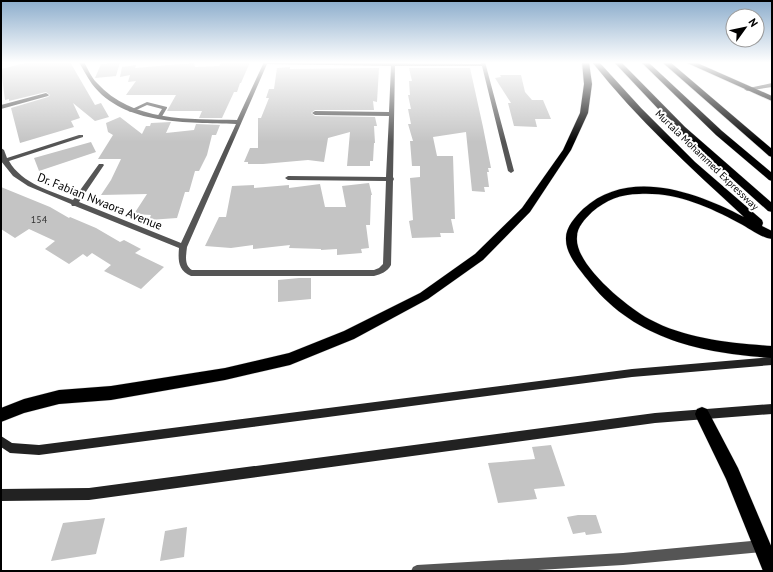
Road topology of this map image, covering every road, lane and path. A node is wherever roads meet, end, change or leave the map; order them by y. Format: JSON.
{"nodes":[{"id":1,"x":99,"y":89,"type":"edge"},
{"id":2,"x":254,"y":89,"type":"edge"},
{"id":3,"x":392,"y":89,"type":"edge"},
{"id":4,"x":490,"y":89,"type":"edge"},
{"id":5,"x":587,"y":89,"type":"edge"},
{"id":6,"x":619,"y":89,"type":"edge"},
{"id":7,"x":643,"y":89,"type":"edge"},
{"id":8,"x":672,"y":89,"type":"edge"},
{"id":9,"x":696,"y":89,"type":"edge"},
{"id":10,"x":747,"y":89,"type":"edge"},
{"id":11,"x":46,"y":95,"type":"dead end"},
{"id":12,"x":772,"y":99,"type":"edge"},
{"id":13,"x":1,"y":107,"type":"edge"},
{"id":14,"x":130,"y":111,"type":"junction"},
{"id":15,"x":315,"y":113,"type":"dead end"},
{"id":16,"x":392,"y":114,"type":"junction"},
{"id":17,"x":159,"y":117,"type":"junction"},
{"id":18,"x":239,"y":122,"type":"junction"},
{"id":19,"x":81,"y":136,"type":"dead end"},
{"id":20,"x":1,"y":150,"type":"edge"},
{"id":21,"x":772,"y":154,"type":"edge"},
{"id":22,"x":4,"y":161,"type":"junction"},
{"id":23,"x":102,"y":165,"type":"dead end"},
{"id":24,"x":511,"y":171,"type":"dead end"},
{"id":25,"x":288,"y":178,"type":"dead end"},
{"id":26,"x":772,"y":178,"type":"edge"},
{"id":27,"x":391,"y":179,"type":"junction"},
{"id":28,"x":74,"y":204,"type":"junction"},
{"id":29,"x":772,"y":209,"type":"edge"},
{"id":30,"x":771,"y":236,"type":"edge"},
{"id":31,"x":183,"y":247,"type":"junction"},
{"id":32,"x":772,"y":352,"type":"edge"},
{"id":33,"x":772,"y":361,"type":"edge"},
{"id":34,"x":772,"y":409,"type":"edge"},
{"id":35,"x":702,"y":414,"type":"junction"},
{"id":36,"x":1,"y":415,"type":"edge"},
{"id":37,"x":1,"y":441,"type":"edge"},
{"id":38,"x":1,"y":495,"type":"edge"},
{"id":39,"x":762,"y":546,"type":"junction"},
{"id":40,"x":772,"y":570,"type":"edge"},
{"id":41,"x":417,"y":571,"type":"edge"}],
"edges":[{"from":1,"to":14,"type":"street"},
{"from":2,"to":18,"type":"street"},
{"from":3,"to":16,"type":"street"},
{"from":4,"to":24,"type":"street"},
{"from":5,"to":36,"type":"highway"},
{"from":6,"to":30,"type":"highway","name":"Murtala Mohammed Expressway"},
{"from":7,"to":29,"type":"highway","name":"Murtala Mohammed Expressway"},
{"from":8,"to":26,"type":"highway"},
{"from":9,"to":21,"type":"highway"},
{"from":10,"to":12,"type":"highway"},
{"from":11,"to":13,"type":"street"},
{"from":14,"to":17,"type":"street"},
{"from":14,"to":17,"type":"lane"},
{"from":15,"to":16,"type":"street"},
{"from":16,"to":27,"type":"street"},
{"from":17,"to":18,"type":"street"},
{"from":18,"to":31,"type":"street"},
{"from":19,"to":22,"type":"street"},
{"from":20,"to":22,"type":"street","name":"Dr. Fabian Nwaora Avenue"},
{"from":22,"to":28,"type":"street","name":"Dr. Fabian Nwaora Avenue"},
{"from":23,"to":28,"type":"street"},
{"from":25,"to":27,"type":"street"},
{"from":27,"to":31,"type":"street"},
{"from":28,"to":31,"type":"street","name":"Dr. Fabian Nwaora Avenue"},
{"from":30,"to":32,"type":"highway"},
{"from":33,"to":37,"type":"main road"},
{"from":34,"to":35,"type":"main road"},
{"from":35,"to":38,"type":"main road"},
{"from":35,"to":39,"type":"highway"},
{"from":39,"to":40,"type":"highway"},
{"from":39,"to":41,"type":"street"}]}
